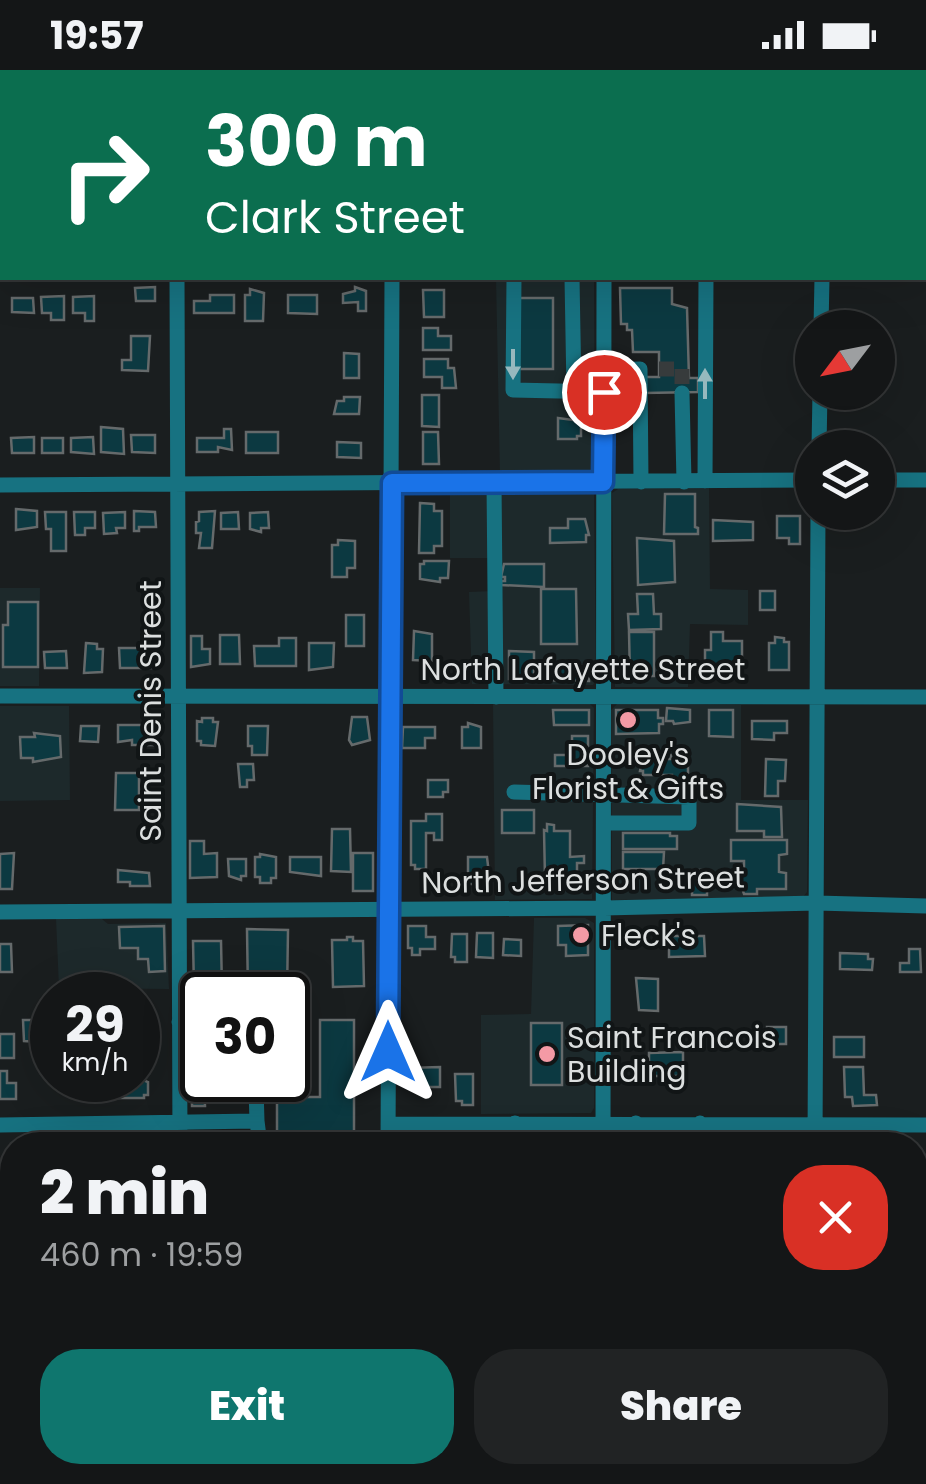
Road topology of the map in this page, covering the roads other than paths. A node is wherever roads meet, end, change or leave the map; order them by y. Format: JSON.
{"nodes":[{"id":1,"x":177,"y":280,"type":"edge"},
{"id":2,"x":392,"y":280,"type":"edge"},
{"id":3,"x":514,"y":280,"type":"edge"},
{"id":4,"x":572,"y":280,"type":"edge"},
{"id":5,"x":604,"y":280,"type":"edge"},
{"id":6,"x":706,"y":280,"type":"edge"},
{"id":7,"x":822,"y":280,"type":"edge"},
{"id":8,"x":822,"y":310,"type":"edge"},
{"id":9,"x":640,"y":369,"type":"junction"},
{"id":10,"x":659,"y":369,"type":"dead end"},
{"id":11,"x":604,"y":370,"type":"junction"},
{"id":12,"x":574,"y":391,"type":"junction"},
{"id":13,"x":604,"y":392,"type":"junction"},
{"id":14,"x":682,"y":393,"type":"tunnel mouth"},
{"id":15,"x":795,"y":480,"type":"edge"},
{"id":16,"x":895,"y":480,"type":"edge"},
{"id":17,"x":926,"y":480,"type":"edge"},
{"id":18,"x":705,"y":481,"type":"junction"},
{"id":19,"x":494,"y":482,"type":"junction"},
{"id":20,"x":603,"y":482,"type":"junction"},
{"id":21,"x":642,"y":482,"type":"junction"},
{"id":22,"x":684,"y":482,"type":"junction"},
{"id":23,"x":392,"y":483,"type":"junction"},
{"id":24,"x":178,"y":485,"type":"junction"},
{"id":25,"x":0,"y":486,"type":"edge"},
{"id":26,"x":818,"y":530,"type":"edge"},
{"id":27,"x":0,"y":696,"type":"edge"},
{"id":28,"x":389,"y":696,"type":"junction"},
{"id":29,"x":496,"y":696,"type":"junction"},
{"id":30,"x":604,"y":696,"type":"junction"},
{"id":31,"x":818,"y":696,"type":"junction"},
{"id":32,"x":177,"y":697,"type":"junction"},
{"id":33,"x":926,"y":697,"type":"edge"},
{"id":34,"x":514,"y":792,"type":"dead end"},
{"id":35,"x":604,"y":793,"type":"junction"},
{"id":36,"x":604,"y":823,"type":"junction"},
{"id":37,"x":817,"y":903,"type":"junction"},
{"id":38,"x":926,"y":906,"type":"edge"},
{"id":39,"x":604,"y":908,"type":"junction"},
{"id":40,"x":388,"y":910,"type":"junction"},
{"id":41,"x":0,"y":912,"type":"edge"},
{"id":42,"x":177,"y":912,"type":"junction"},
{"id":43,"x":179,"y":1022,"type":"joint"},
{"id":44,"x":214,"y":1102,"type":"edge"},
{"id":45,"x":256,"y":1102,"type":"edge"},
{"id":46,"x":181,"y":1121,"type":"junction"},
{"id":47,"x":215,"y":1121,"type":"junction"},
{"id":48,"x":257,"y":1121,"type":"junction"},
{"id":49,"x":603,"y":1122,"type":"junction"},
{"id":50,"x":515,"y":1123,"type":"junction"},
{"id":51,"x":636,"y":1123,"type":"junction"},
{"id":52,"x":388,"y":1124,"type":"junction"},
{"id":53,"x":700,"y":1124,"type":"junction"},
{"id":54,"x":815,"y":1124,"type":"junction"},
{"id":55,"x":0,"y":1125,"type":"edge"},
{"id":56,"x":926,"y":1125,"type":"edge"},
{"id":57,"x":181,"y":1132,"type":"edge"},
{"id":58,"x":258,"y":1132,"type":"edge"},
{"id":59,"x":388,"y":1132,"type":"edge"},
{"id":60,"x":515,"y":1132,"type":"edge"},
{"id":61,"x":603,"y":1132,"type":"edge"},
{"id":62,"x":637,"y":1132,"type":"edge"},
{"id":63,"x":700,"y":1132,"type":"edge"},
{"id":64,"x":815,"y":1132,"type":"edge"}],
"edges":[{"from":1,"to":24,"type":"street","name":"Saint Denis Street"},
{"from":2,"to":23,"type":"street"},
{"from":3,"to":12,"type":"street","one_way":true},
{"from":4,"to":12,"type":"street"},
{"from":5,"to":11,"type":"street"},
{"from":18,"to":6,"type":"street","one_way":true},
{"from":7,"to":8,"type":"street"},
{"from":9,"to":10,"type":"street"},
{"from":9,"to":11,"type":"street"},
{"from":9,"to":21,"type":"street"},
{"from":11,"to":13,"type":"street"},
{"from":12,"to":13,"type":"street"},
{"from":13,"to":20,"type":"street"},
{"from":14,"to":22,"type":"street"},
{"from":15,"to":18,"type":"street"},
{"from":16,"to":17,"type":"street"},
{"from":18,"to":22,"type":"street"},
{"from":19,"to":20,"type":"street"},
{"from":19,"to":23,"type":"street"},
{"from":19,"to":29,"type":"street"},
{"from":20,"to":21,"type":"street"},
{"from":20,"to":30,"type":"street"},
{"from":21,"to":22,"type":"street"},
{"from":23,"to":24,"type":"street"},
{"from":23,"to":28,"type":"street"},
{"from":24,"to":25,"type":"street"},
{"from":24,"to":32,"type":"street","name":"Saint Denis Street"},
{"from":26,"to":31,"type":"street"},
{"from":27,"to":32,"type":"street","name":"North Lafayette Street"},
{"from":28,"to":29,"type":"street","name":"North Lafayette Street"},
{"from":28,"to":32,"type":"street","name":"North Lafayette Street"},
{"from":28,"to":40,"type":"street"},
{"from":29,"to":30,"type":"street","name":"North Lafayette Street"},
{"from":30,"to":31,"type":"street","name":"North Lafayette Street"},
{"from":30,"to":35,"type":"street"},
{"from":31,"to":33,"type":"street","name":"North Lafayette Street"},
{"from":31,"to":37,"type":"street"},
{"from":32,"to":42,"type":"street","name":"Saint Denis Street"},
{"from":34,"to":35,"type":"street"},
{"from":35,"to":36,"type":"street"},
{"from":35,"to":36,"type":"street"},
{"from":36,"to":39,"type":"street"},
{"from":37,"to":38,"type":"street","name":"North Jefferson Street"},
{"from":37,"to":39,"type":"street","name":"North Jefferson Street"},
{"from":37,"to":54,"type":"street"},
{"from":39,"to":40,"type":"street","name":"North Jefferson Street"},
{"from":39,"to":49,"type":"street"},
{"from":40,"to":42,"type":"street","name":"North Jefferson Street"},
{"from":40,"to":52,"type":"street"},
{"from":41,"to":42,"type":"street","name":"North Jefferson Street"},
{"from":42,"to":43,"type":"street","name":"Saint Denis Street"},
{"from":43,"to":46,"type":"street","name":"Saint Denis Street"},
{"from":44,"to":47,"type":"street"},
{"from":45,"to":48,"type":"street"},
{"from":46,"to":47,"type":"street"},
{"from":46,"to":55,"type":"street"},
{"from":46,"to":57,"type":"street","name":"Saint Denis Street"},
{"from":47,"to":48,"type":"street"},
{"from":48,"to":58,"type":"street"},
{"from":49,"to":50,"type":"street"},
{"from":49,"to":51,"type":"street"},
{"from":49,"to":61,"type":"street"},
{"from":50,"to":52,"type":"street"},
{"from":50,"to":60,"type":"street"},
{"from":51,"to":53,"type":"street"},
{"from":51,"to":62,"type":"street"},
{"from":52,"to":59,"type":"street"},
{"from":53,"to":54,"type":"street"},
{"from":53,"to":63,"type":"street"},
{"from":54,"to":56,"type":"street"},
{"from":54,"to":64,"type":"street"}]}
